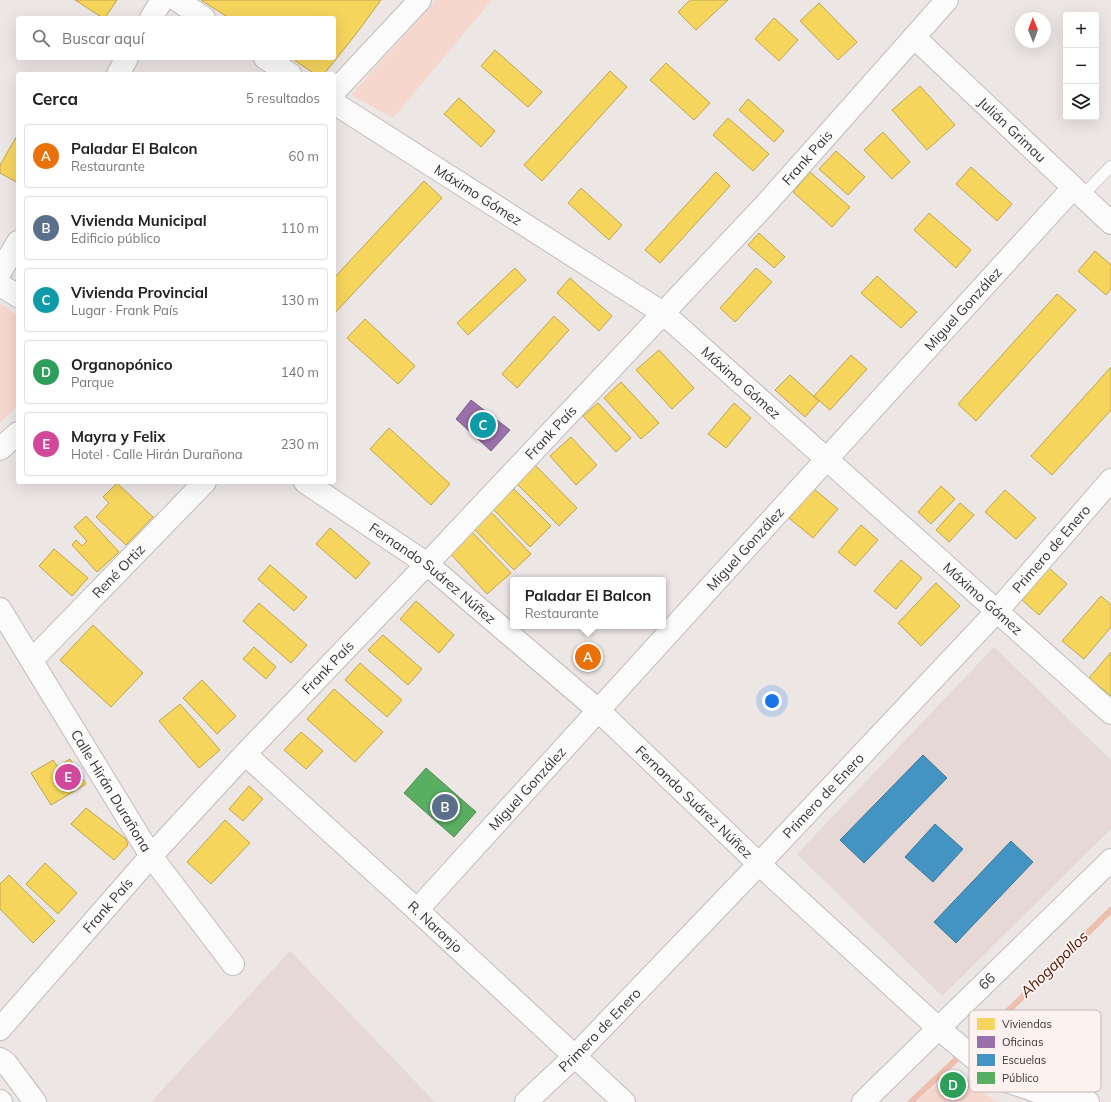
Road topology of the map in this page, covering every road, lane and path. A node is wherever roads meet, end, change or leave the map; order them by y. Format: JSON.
{"nodes":[{"id":1,"x":162,"y":0,"type":"edge"},
{"id":2,"x":177,"y":0,"type":"edge"},
{"id":3,"x":420,"y":0,"type":"edge"},
{"id":4,"x":947,"y":0,"type":"edge"},
{"id":5,"x":152,"y":16,"type":"edge"},
{"id":6,"x":201,"y":16,"type":"edge"},
{"id":7,"x":914,"y":37,"type":"junction"},
{"id":8,"x":126,"y":60,"type":"edge"},
{"id":9,"x":268,"y":60,"type":"edge"},
{"id":10,"x":119,"y":72,"type":"edge"},
{"id":11,"x":287,"y":72,"type":"edge"},
{"id":12,"x":336,"y":90,"type":"edge"},
{"id":13,"x":336,"y":104,"type":"edge"},
{"id":14,"x":1111,"y":166,"type":"edge"},
{"id":15,"x":1078,"y":192,"type":"junction"},
{"id":16,"x":1111,"y":222,"type":"edge"},
{"id":17,"x":16,"y":245,"type":"edge"},
{"id":18,"x":0,"y":272,"type":"edge"},
{"id":19,"x":0,"y":285,"type":"edge"},
{"id":20,"x":16,"y":295,"type":"edge"},
{"id":21,"x":664,"y":313,"type":"junction"},
{"id":22,"x":16,"y":435,"type":"edge"},
{"id":23,"x":0,"y":448,"type":"edge"},
{"id":24,"x":827,"y":459,"type":"junction"},
{"id":25,"x":1111,"y":480,"type":"edge"},
{"id":26,"x":203,"y":484,"type":"edge"},
{"id":27,"x":308,"y":484,"type":"edge"},
{"id":28,"x":427,"y":564,"type":"junction"},
{"id":29,"x":0,"y":609,"type":"edge"},
{"id":30,"x":998,"y":610,"type":"junction"},
{"id":31,"x":32,"y":660,"type":"junction"},
{"id":32,"x":598,"y":710,"type":"junction"},
{"id":33,"x":1111,"y":713,"type":"edge"},
{"id":34,"x":245,"y":754,"type":"junction"},
{"id":35,"x":151,"y":856,"type":"junction"},
{"id":36,"x":1111,"y":860,"type":"edge"},
{"id":37,"x":759,"y":864,"type":"junction"},
{"id":38,"x":417,"y":910,"type":"junction"},
{"id":39,"x":233,"y":964,"type":"dead end"},
{"id":40,"x":4,"y":1025,"type":"edge"},
{"id":41,"x":938,"y":1028,"type":"junction"},
{"id":42,"x":969,"y":1055,"type":"edge"},
{"id":43,"x":574,"y":1057,"type":"junction"},
{"id":44,"x":3,"y":1061,"type":"edge"},
{"id":45,"x":1039,"y":1092,"type":"edge"},
{"id":46,"x":35,"y":1102,"type":"edge"},
{"id":47,"x":526,"y":1102,"type":"edge"},
{"id":48,"x":624,"y":1102,"type":"edge"},
{"id":49,"x":863,"y":1102,"type":"edge"},
{"id":50,"x":1088,"y":1102,"type":"edge"}],
"edges":[{"from":1,"to":5,"type":"street"},
{"from":2,"to":6,"type":"street"},
{"from":3,"to":12,"type":"street"},
{"from":4,"to":7,"type":"street","name":"Frank Pais"},
{"from":7,"to":15,"type":"street","name":"Julián Grimau"},
{"from":7,"to":21,"type":"street","name":"Frank Pais"},
{"from":8,"to":10,"type":"street"},
{"from":9,"to":11,"type":"street"},
{"from":13,"to":21,"type":"street","name":"Máximo Gómez"},
{"from":14,"to":15,"type":"lane"},
{"from":15,"to":16,"type":"street","name":"Julián Grimau"},
{"from":15,"to":24,"type":"street","name":"Miguel González"},
{"from":17,"to":18,"type":"street"},
{"from":19,"to":20,"type":"street"},
{"from":21,"to":24,"type":"street","name":"Máximo Gómez"},
{"from":21,"to":28,"type":"street","name":"Frank País"},
{"from":22,"to":23,"type":"street"},
{"from":24,"to":30,"type":"street","name":"Máximo Gómez"},
{"from":24,"to":32,"type":"street","name":"Miguel González"},
{"from":25,"to":30,"type":"street","name":"Primero de Enero"},
{"from":26,"to":31,"type":"street","name":"René Ortiz"},
{"from":27,"to":28,"type":"street","name":"Fernando Suárez Núñez"},
{"from":28,"to":32,"type":"street","name":"Fernando Suárez Núñez"},
{"from":28,"to":34,"type":"street","name":"Frank País"},
{"from":29,"to":31,"type":"street","name":"Calle Hirán Durañona"},
{"from":30,"to":33,"type":"street","name":"Máximo Gómez"},
{"from":30,"to":37,"type":"street","name":"Primero de Enero"},
{"from":31,"to":35,"type":"street","name":"Calle Hirán Durañona"},
{"from":32,"to":37,"type":"street","name":"Fernando Suárez Núñez"},
{"from":32,"to":38,"type":"street","name":"Miguel González"},
{"from":34,"to":35,"type":"street","name":"Frank País"},
{"from":34,"to":38,"type":"street","name":"R. Naranjo"},
{"from":35,"to":39,"type":"street","name":"Calle Hirán Durañona"},
{"from":35,"to":40,"type":"street","name":"Frank País"},
{"from":36,"to":41,"type":"street","name":"66"},
{"from":37,"to":41,"type":"street","name":"Fernando Suárez Núñez"},
{"from":37,"to":43,"type":"street","name":"Primero de Enero"},
{"from":38,"to":43,"type":"street","name":"R. Naranjo"},
{"from":40,"to":44,"type":"street"},
{"from":41,"to":42,"type":"street","name":"Fernando Suárez Núñez"},
{"from":41,"to":49,"type":"street","name":"66"},
{"from":43,"to":47,"type":"street","name":"Primero de Enero"},
{"from":43,"to":48,"type":"street","name":"R. Naranjo"},
{"from":44,"to":46,"type":"street"},
{"from":45,"to":50,"type":"street","name":"Fernando Suárez Núñez"}]}
